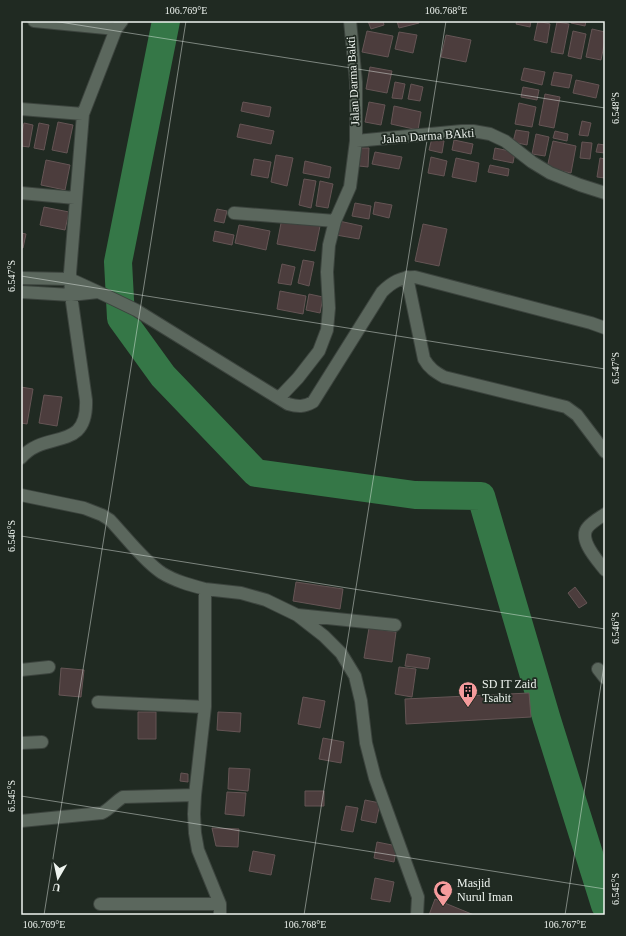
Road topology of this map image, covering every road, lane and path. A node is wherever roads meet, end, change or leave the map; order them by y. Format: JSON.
{"nodes":[{"id":1,"x":34,"y":21,"type":"edge"},
{"id":2,"x":350,"y":21,"type":"edge"},
{"id":3,"x":119,"y":25,"type":"edge"},
{"id":4,"x":21,"y":109,"type":"edge"},
{"id":5,"x":83,"y":114,"type":"junction"},
{"id":6,"x":356,"y":141,"type":"junction"},
{"id":7,"x":21,"y":193,"type":"edge"},
{"id":8,"x":605,"y":193,"type":"edge"},
{"id":9,"x":75,"y":198,"type":"junction"},
{"id":10,"x":234,"y":213,"type":"dead end"},
{"id":11,"x":335,"y":221,"type":"junction"},
{"id":12,"x":407,"y":277,"type":"junction"},
{"id":13,"x":21,"y":278,"type":"edge"},
{"id":14,"x":70,"y":279,"type":"junction"},
{"id":15,"x":21,"y":292,"type":"edge"},
{"id":16,"x":103,"y":294,"type":"junction"},
{"id":17,"x":71,"y":295,"type":"junction"},
{"id":18,"x":605,"y":328,"type":"edge"},
{"id":19,"x":279,"y":398,"type":"junction"},
{"id":20,"x":605,"y":452,"type":"edge"},
{"id":21,"x":21,"y":456,"type":"edge"},
{"id":22,"x":21,"y":496,"type":"edge"},
{"id":23,"x":605,"y":514,"type":"edge"},
{"id":24,"x":605,"y":570,"type":"edge"},
{"id":25,"x":205,"y":589,"type":"junction"},
{"id":26,"x":296,"y":615,"type":"junction"},
{"id":27,"x":394,"y":625,"type":"dead end"},
{"id":28,"x":49,"y":667,"type":"dead end"},
{"id":29,"x":21,"y":670,"type":"edge"},
{"id":30,"x":98,"y":702,"type":"dead end"},
{"id":31,"x":205,"y":707,"type":"junction"},
{"id":32,"x":42,"y":742,"type":"dead end"},
{"id":33,"x":21,"y":743,"type":"edge"},
{"id":34,"x":195,"y":795,"type":"junction"},
{"id":35,"x":21,"y":821,"type":"edge"},
{"id":36,"x":100,"y":904,"type":"dead end"},
{"id":37,"x":220,"y":910,"type":"edge"},
{"id":38,"x":417,"y":915,"type":"edge"}],
"edges":[{"from":1,"to":3,"type":"street"},
{"from":2,"to":6,"type":"street","name":"Jalan Darma Bakti"},
{"from":3,"to":5,"type":"street"},
{"from":4,"to":5,"type":"street"},
{"from":5,"to":9,"type":"street"},
{"from":6,"to":8,"type":"street","name":"Jalan Darma BAkti"},
{"from":6,"to":11,"type":"street","name":"Jalan Darma Bakti"},
{"from":7,"to":9,"type":"street"},
{"from":9,"to":14,"type":"street"},
{"from":10,"to":11,"type":"street"},
{"from":11,"to":19,"type":"street","name":"Jalan Darma Bakti"},
{"from":12,"to":18,"type":"street"},
{"from":12,"to":19,"type":"street"},
{"from":12,"to":20,"type":"street"},
{"from":13,"to":14,"type":"street"},
{"from":14,"to":16,"type":"street"},
{"from":14,"to":17,"type":"street"},
{"from":15,"to":17,"type":"street"},
{"from":16,"to":17,"type":"street"},
{"from":16,"to":19,"type":"street"},
{"from":17,"to":21,"type":"street"},
{"from":22,"to":25,"type":"street"},
{"from":23,"to":24,"type":"street"},
{"from":25,"to":26,"type":"street"},
{"from":25,"to":31,"type":"street"},
{"from":26,"to":27,"type":"street"},
{"from":26,"to":38,"type":"street"},
{"from":28,"to":29,"type":"street"},
{"from":30,"to":31,"type":"street"},
{"from":31,"to":34,"type":"street"},
{"from":32,"to":33,"type":"street"},
{"from":34,"to":35,"type":"street"},
{"from":34,"to":37,"type":"street"},
{"from":36,"to":37,"type":"street"}]}
